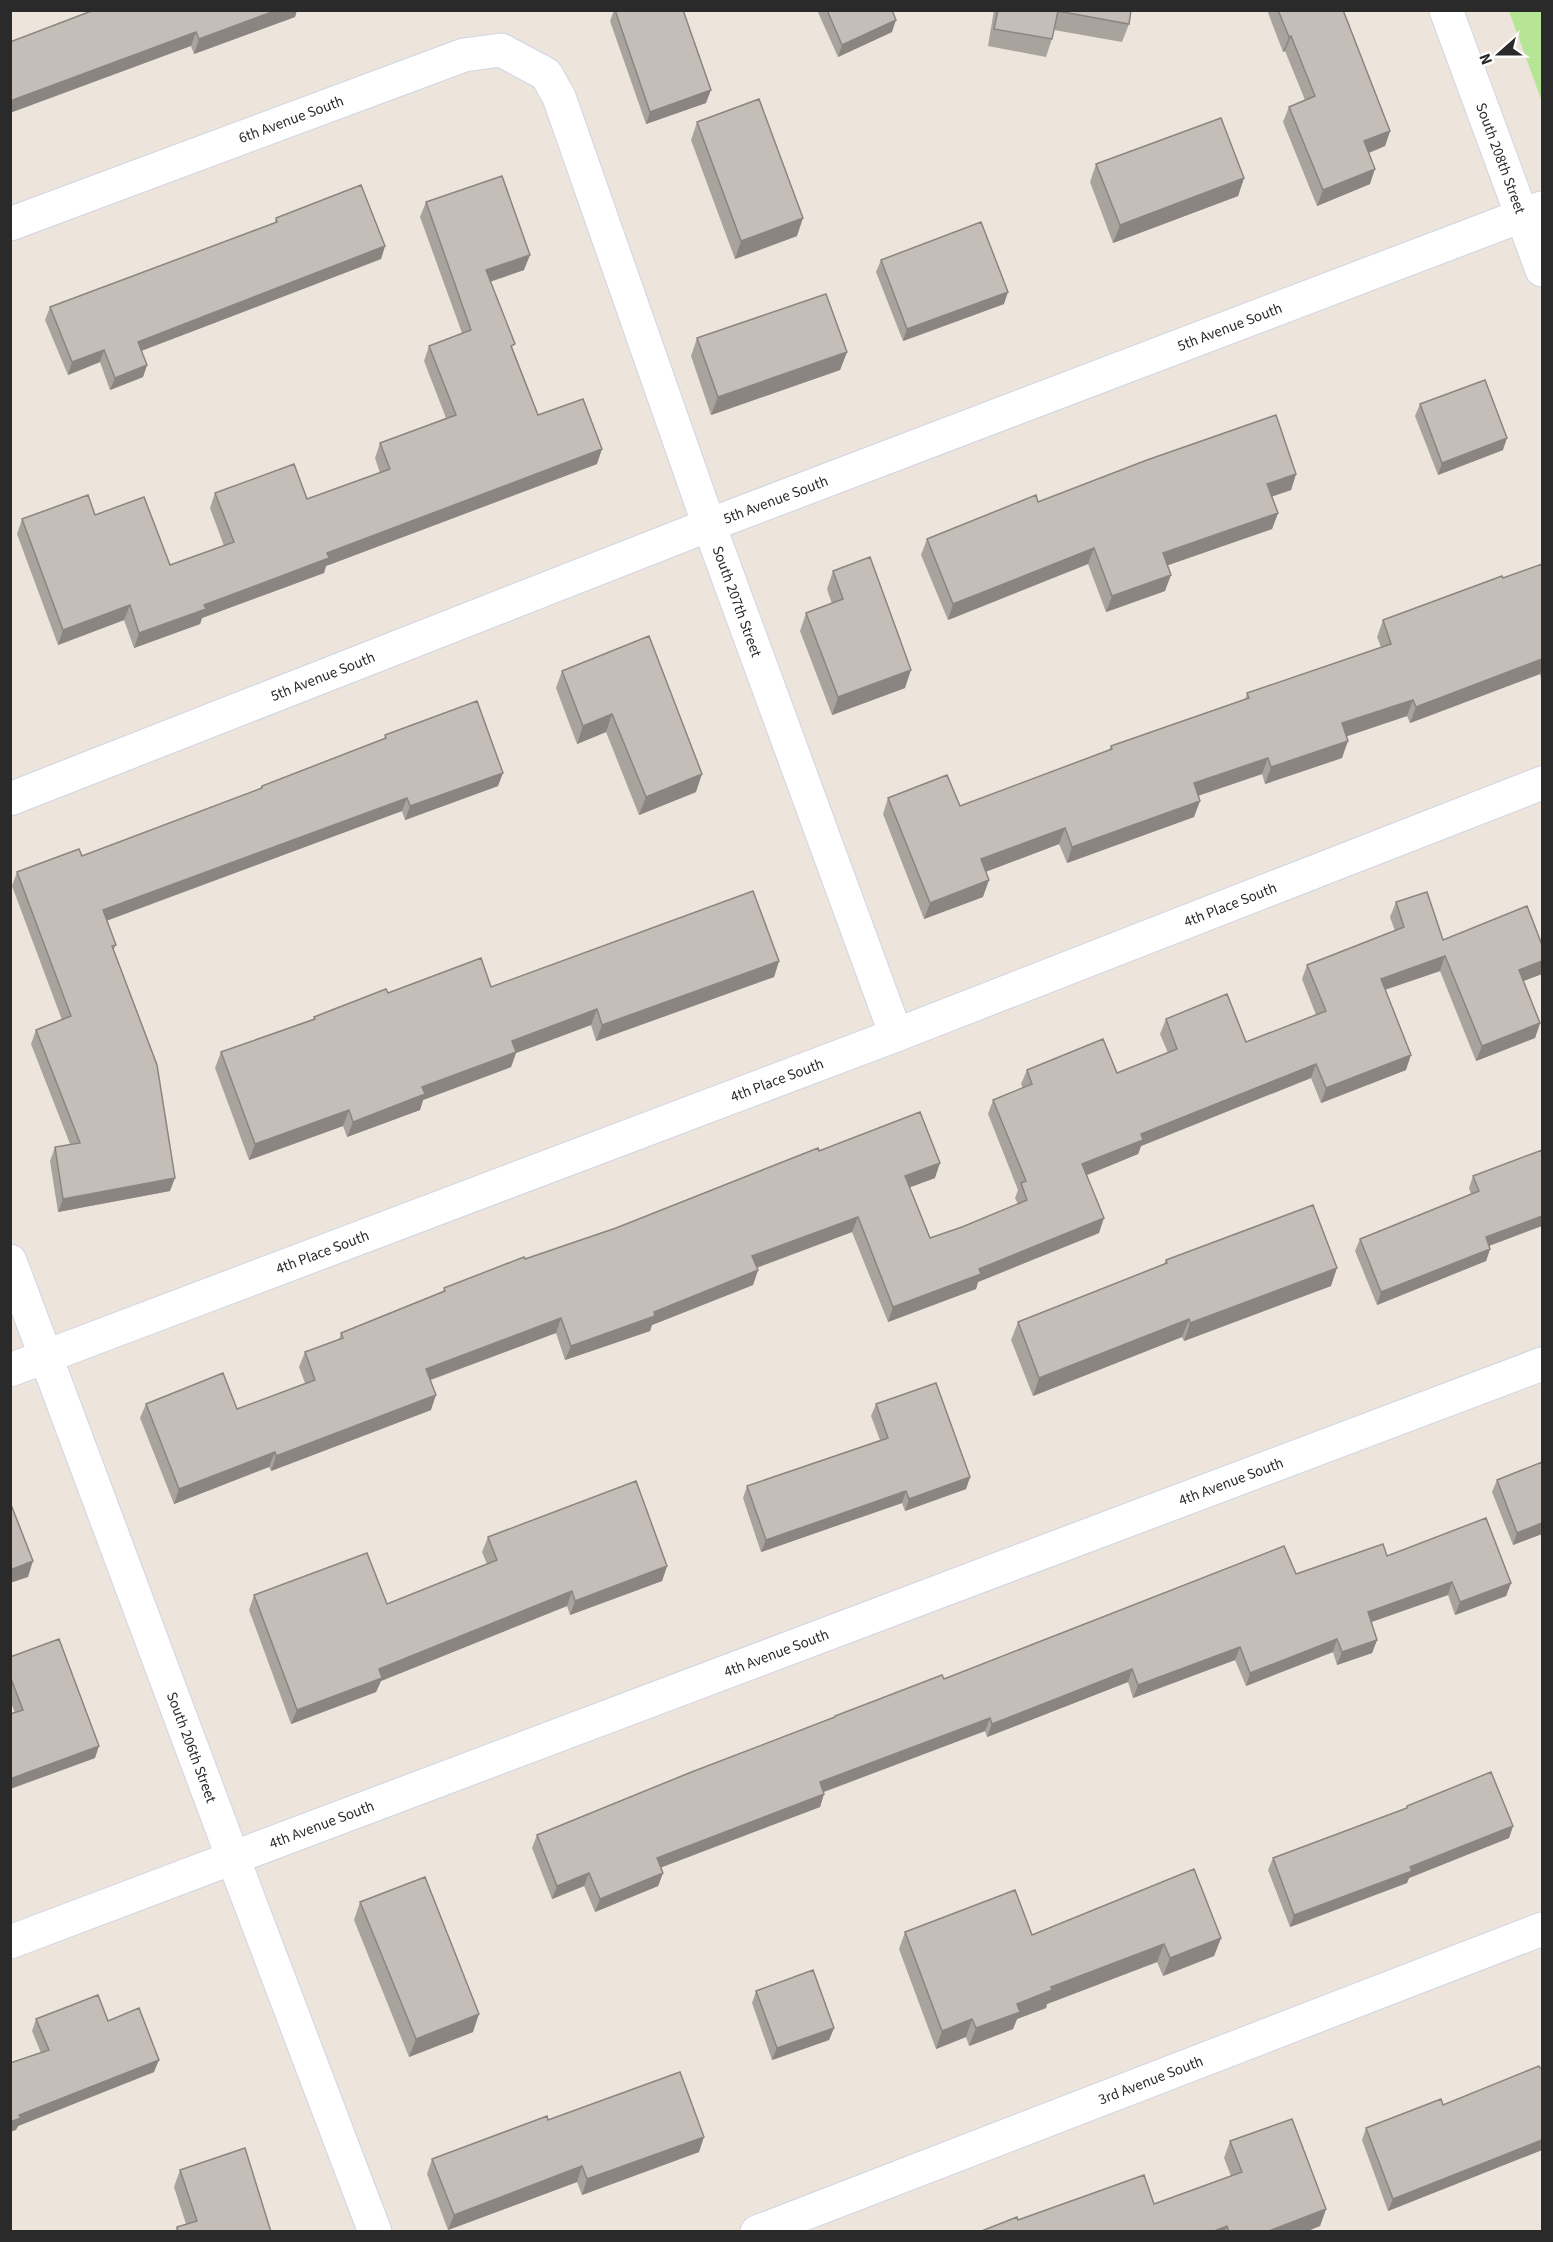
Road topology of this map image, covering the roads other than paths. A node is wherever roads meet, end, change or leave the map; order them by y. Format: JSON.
{"nodes":[{"id":1,"x":1446,"y":10,"type":"edge"},
{"id":2,"x":559,"y":97,"type":"joint"},
{"id":3,"x":1532,"y":212,"type":"edge"},
{"id":4,"x":10,"y":224,"type":"edge"},
{"id":5,"x":1542,"y":270,"type":"edge"},
{"id":6,"x":709,"y":525,"type":"junction"},
{"id":7,"x":1542,"y":783,"type":"edge"},
{"id":8,"x":10,"y":799,"type":"edge"},
{"id":9,"x":896,"y":1035,"type":"junction"},
{"id":10,"x":10,"y":1261,"type":"edge"},
{"id":11,"x":46,"y":1357,"type":"junction"},
{"id":12,"x":1542,"y":1364,"type":"edge"},
{"id":13,"x":10,"y":1370,"type":"edge"},
{"id":14,"x":233,"y":1858,"type":"junction"},
{"id":15,"x":1542,"y":1929,"type":"edge"},
{"id":16,"x":10,"y":1942,"type":"edge"},
{"id":17,"x":375,"y":2232,"type":"edge"},
{"id":18,"x":758,"y":2232,"type":"edge"}],
"edges":[{"from":1,"to":3,"type":"street","name":"South 208th Street"},
{"from":2,"to":4,"type":"street","name":"6th Avenue South"},
{"from":2,"to":6,"type":"street","name":"South 207th Street"},
{"from":3,"to":5,"type":"street","name":"South 208th Street"},
{"from":3,"to":6,"type":"street","name":"5th Avenue South"},
{"from":6,"to":8,"type":"street","name":"5th Avenue South"},
{"from":6,"to":9,"type":"street","name":"South 207th Street"},
{"from":7,"to":9,"type":"street","name":"4th Place South"},
{"from":9,"to":11,"type":"street","name":"4th Place South"},
{"from":10,"to":11,"type":"street","name":"South 206th Street"},
{"from":11,"to":13,"type":"street","name":"4th Place South"},
{"from":11,"to":14,"type":"street","name":"South 206th Street"},
{"from":12,"to":14,"type":"street","name":"4th Avenue South"},
{"from":14,"to":16,"type":"street","name":"4th Avenue South"},
{"from":14,"to":17,"type":"street","name":"South 206th Street"},
{"from":15,"to":18,"type":"street","name":"3rd Avenue South"}]}
